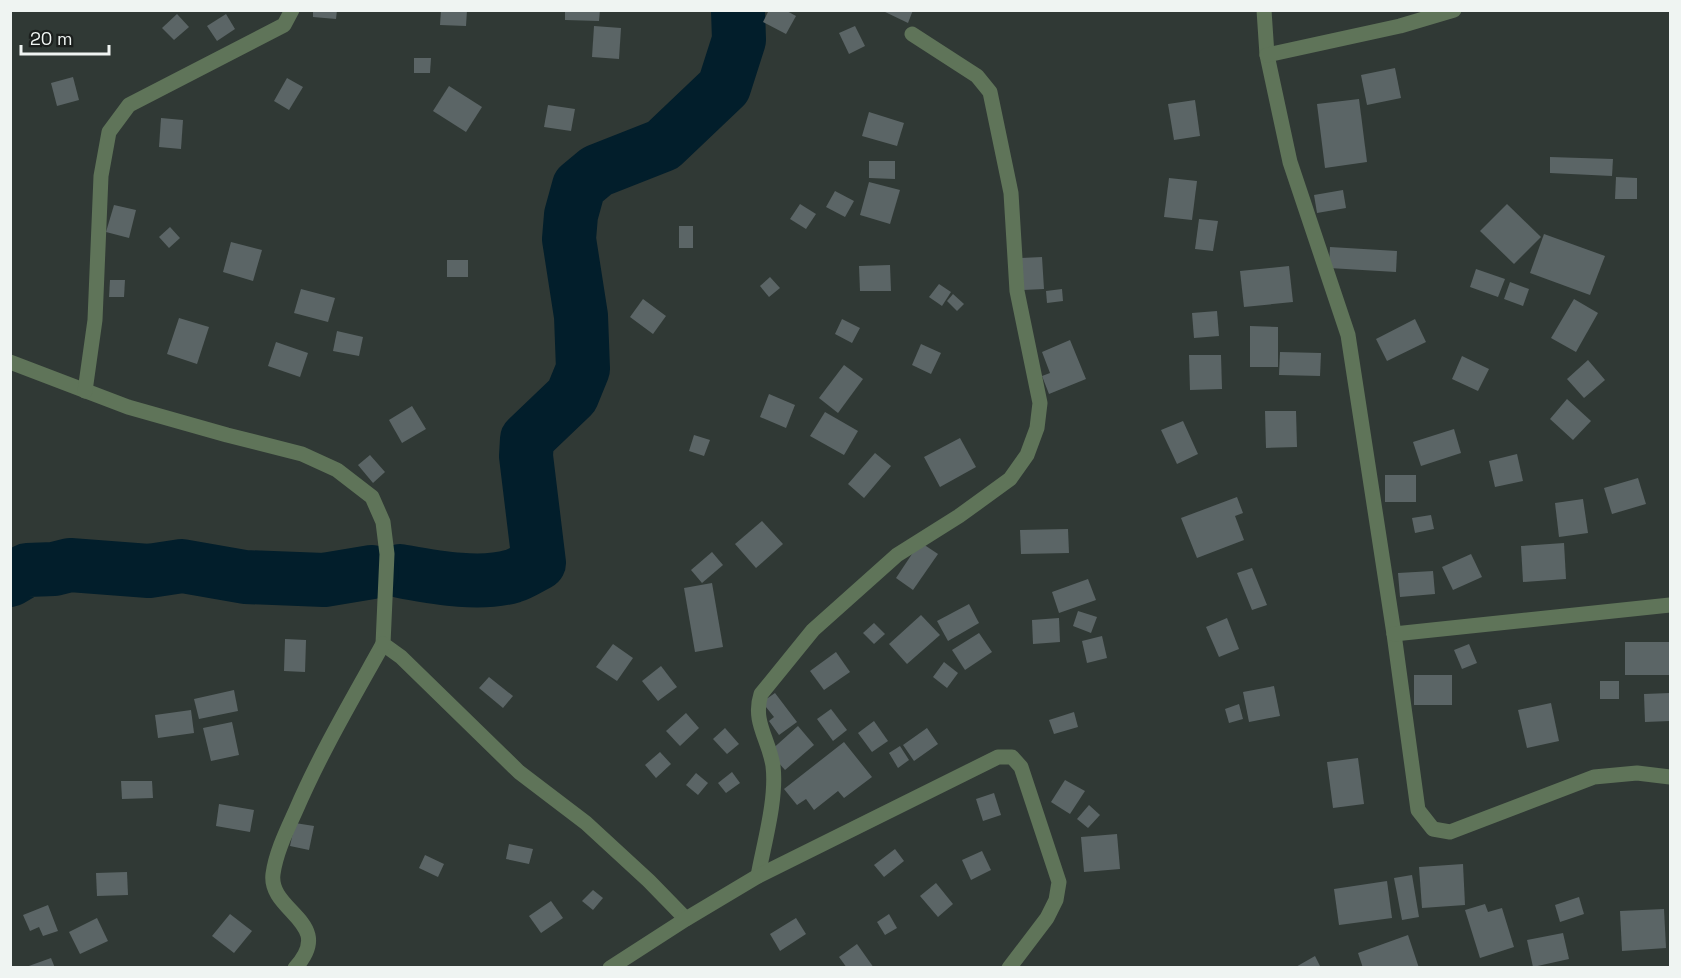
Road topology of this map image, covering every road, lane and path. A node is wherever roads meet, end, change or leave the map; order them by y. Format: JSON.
{"nodes":[{"id":1,"x":292,"y":10,"type":"edge"},
{"id":2,"x":1264,"y":10,"type":"edge"},
{"id":3,"x":1454,"y":10,"type":"edge"},
{"id":4,"x":912,"y":34,"type":"dead end"},
{"id":5,"x":1267,"y":55,"type":"junction"},
{"id":6,"x":10,"y":362,"type":"edge"},
{"id":7,"x":85,"y":391,"type":"junction"},
{"id":8,"x":1671,"y":605,"type":"edge"},
{"id":9,"x":1394,"y":634,"type":"junction"},
{"id":10,"x":383,"y":644,"type":"junction"},
{"id":11,"x":1671,"y":777,"type":"edge"},
{"id":12,"x":758,"y":876,"type":"junction"},
{"id":13,"x":686,"y":919,"type":"junction"},
{"id":14,"x":295,"y":968,"type":"edge"},
{"id":15,"x":610,"y":968,"type":"edge"},
{"id":16,"x":1009,"y":968,"type":"edge"}],
"edges":[{"from":1,"to":7,"type":"street"},
{"from":2,"to":5,"type":"street"},
{"from":3,"to":5,"type":"street"},
{"from":4,"to":12,"type":"street"},
{"from":5,"to":9,"type":"street"},
{"from":6,"to":7,"type":"street"},
{"from":7,"to":10,"type":"street"},
{"from":8,"to":9,"type":"street"},
{"from":9,"to":11,"type":"street"},
{"from":10,"to":13,"type":"street"},
{"from":10,"to":14,"type":"street"},
{"from":12,"to":13,"type":"street"},
{"from":12,"to":16,"type":"street"},
{"from":13,"to":15,"type":"street"}]}
